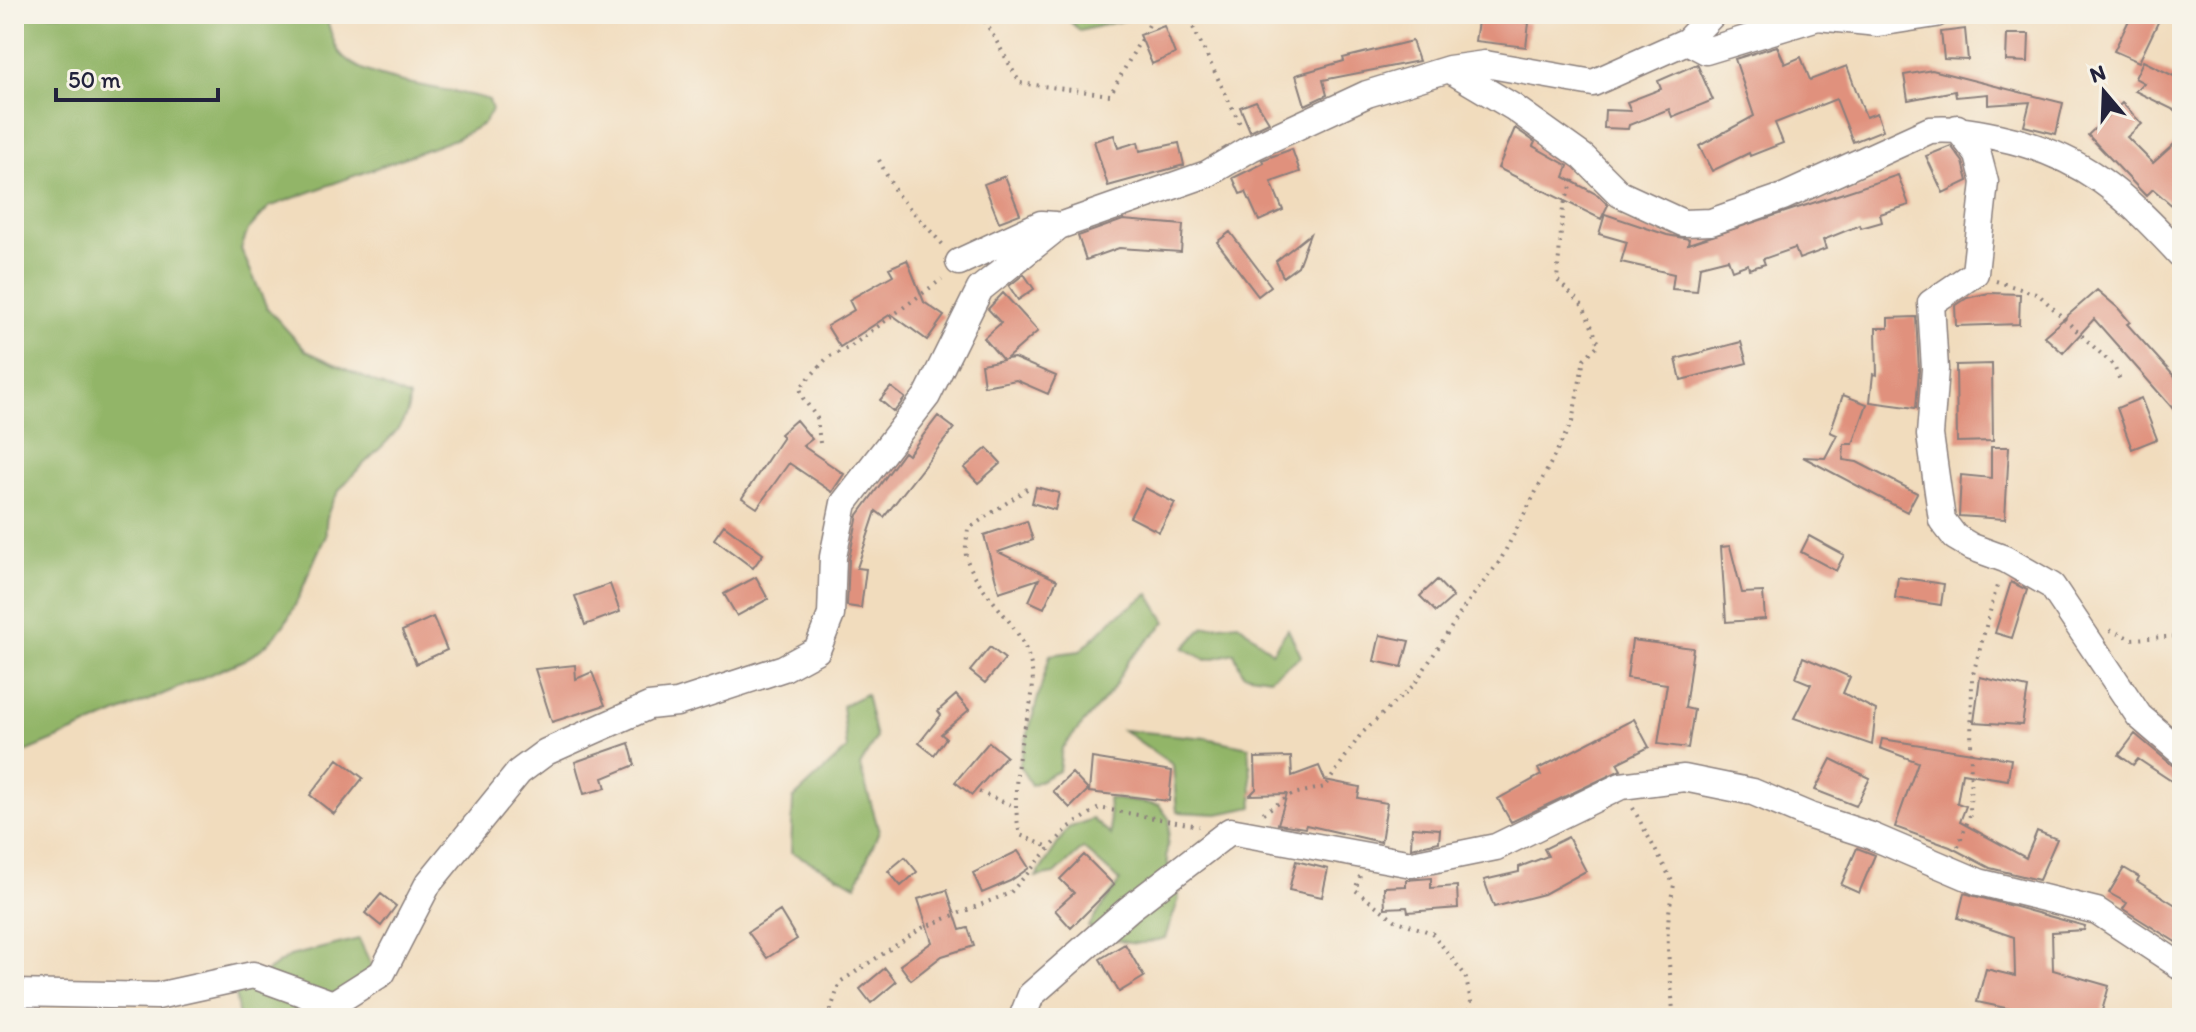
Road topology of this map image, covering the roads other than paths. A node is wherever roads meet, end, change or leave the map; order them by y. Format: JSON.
{"nodes":[{"id":1,"x":1713,"y":14,"type":"edge"},
{"id":2,"x":1936,"y":14,"type":"edge"},
{"id":3,"x":1687,"y":41,"type":"junction"},
{"id":4,"x":1449,"y":69,"type":"junction"},
{"id":5,"x":1957,"y":128,"type":"junction"},
{"id":6,"x":1059,"y":226,"type":"junction"},
{"id":7,"x":2182,"y":256,"type":"edge"},
{"id":8,"x":959,"y":262,"type":"road end"},
{"id":9,"x":2182,"y":753,"type":"edge"},
{"id":10,"x":2182,"y":967,"type":"edge"},
{"id":11,"x":14,"y":993,"type":"edge"},
{"id":12,"x":1022,"y":1018,"type":"edge"}],
"edges":[{"from":1,"to":3,"type":"street"},
{"from":2,"to":3,"type":"street"},
{"from":3,"to":4,"type":"street"},
{"from":4,"to":5,"type":"street"},
{"from":4,"to":6,"type":"street"},
{"from":5,"to":7,"type":"street"},
{"from":5,"to":9,"type":"street"},
{"from":6,"to":8,"type":"street"},
{"from":6,"to":11,"type":"street"},
{"from":10,"to":12,"type":"street"}]}
